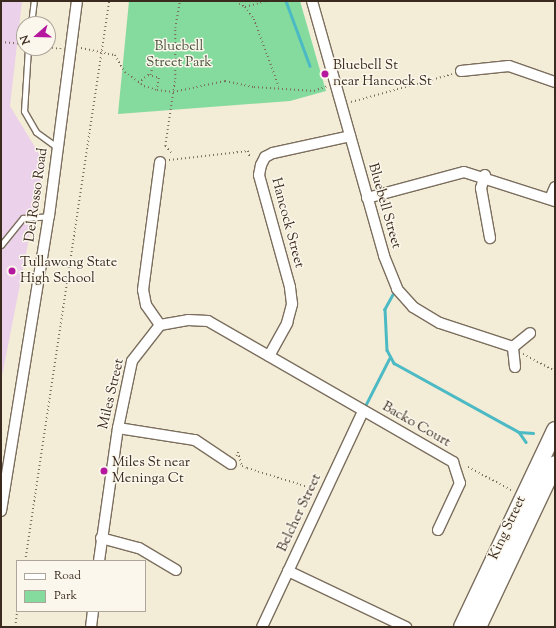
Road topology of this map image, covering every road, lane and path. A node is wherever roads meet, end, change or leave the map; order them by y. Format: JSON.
{"nodes":[{"id":1,"x":34,"y":1,"type":"edge"},
{"id":2,"x":77,"y":1,"type":"edge"},
{"id":3,"x":109,"y":1,"type":"edge"},
{"id":4,"x":180,"y":1,"type":"edge"},
{"id":5,"x":236,"y":1,"type":"edge"},
{"id":6,"x":266,"y":1,"type":"edge"},
{"id":7,"x":312,"y":1,"type":"edge"},
{"id":8,"x":245,"y":7,"type":"junction"},
{"id":9,"x":32,"y":16,"type":"edge"},
{"id":10,"x":1,"y":42,"type":"edge"},
{"id":11,"x":16,"y":43,"type":"edge"},
{"id":12,"x":56,"y":47,"type":"edge"},
{"id":13,"x":72,"y":47,"type":"junction"},
{"id":14,"x":103,"y":51,"type":"junction"},
{"id":15,"x":27,"y":56,"type":"edge"},
{"id":16,"x":152,"y":69,"type":"dead end"},
{"id":17,"x":461,"y":71,"type":"joint"},
{"id":18,"x":150,"y":75,"type":"junction"},
{"id":19,"x":555,"y":82,"type":"edge"},
{"id":20,"x":138,"y":83,"type":"junction"},
{"id":21,"x":335,"y":84,"type":"junction"},
{"id":22,"x":279,"y":87,"type":"junction"},
{"id":23,"x":157,"y":90,"type":"junction"},
{"id":24,"x":173,"y":92,"type":"junction"},
{"id":25,"x":349,"y":102,"type":"dead end"},
{"id":26,"x":350,"y":136,"type":"junction"},
{"id":27,"x":59,"y":149,"type":"junction"},
{"id":28,"x":171,"y":153,"type":"dead end"},
{"id":29,"x":250,"y":157,"type":"dead end"},
{"id":30,"x":178,"y":159,"type":"dead end"},
{"id":31,"x":160,"y":162,"type":"dead end"},
{"id":32,"x":485,"y":175,"type":"junction"},
{"id":33,"x":555,"y":187,"type":"edge"},
{"id":34,"x":367,"y":198,"type":"junction"},
{"id":35,"x":552,"y":200,"type":"edge"},
{"id":36,"x":49,"y":216,"type":"junction"},
{"id":37,"x":490,"y":238,"type":"dead end"},
{"id":38,"x":1,"y":245,"type":"edge"},
{"id":39,"x":160,"y":325,"type":"junction"},
{"id":40,"x":530,"y":333,"type":"dead end"},
{"id":41,"x":513,"y":347,"type":"junction"},
{"id":42,"x":270,"y":356,"type":"junction"},
{"id":43,"x":515,"y":367,"type":"dead end"},
{"id":44,"x":555,"y":371,"type":"edge"},
{"id":45,"x":363,"y":411,"type":"junction"},
{"id":46,"x":118,"y":428,"type":"junction"},
{"id":47,"x":555,"y":430,"type":"edge"},
{"id":48,"x":230,"y":464,"type":"joint"},
{"id":49,"x":555,"y":464,"type":"edge"},
{"id":50,"x":468,"y":467,"type":"dead end"},
{"id":51,"x":514,"y":492,"type":"dead end"},
{"id":52,"x":325,"y":493,"type":"junction"},
{"id":53,"x":1,"y":511,"type":"edge"},
{"id":54,"x":438,"y":530,"type":"dead end"},
{"id":55,"x":101,"y":538,"type":"junction"},
{"id":56,"x":25,"y":560,"type":"edge"},
{"id":57,"x":99,"y":560,"type":"edge"},
{"id":58,"x":176,"y":570,"type":"dead end"},
{"id":59,"x":288,"y":571,"type":"junction"},
{"id":60,"x":17,"y":612,"type":"edge"},
{"id":61,"x":93,"y":612,"type":"edge"},
{"id":62,"x":15,"y":627,"type":"edge"},
{"id":63,"x":91,"y":627,"type":"edge"},
{"id":64,"x":262,"y":627,"type":"edge"},
{"id":65,"x":406,"y":627,"type":"edge"},
{"id":66,"x":462,"y":627,"type":"edge"},
{"id":67,"x":478,"y":627,"type":"edge"}],
"edges":[{"from":1,"to":9,"type":"lane"},
{"from":2,"to":13,"type":"street","name":"Del Rosso Road"},
{"from":3,"to":14,"type":"path"},
{"from":4,"to":24,"type":"path"},
{"from":5,"to":8,"type":"path"},
{"from":6,"to":8,"type":"path"},
{"from":7,"to":21,"type":"street","name":"Bluebell Street"},
{"from":8,"to":22,"type":"path"},
{"from":10,"to":11,"type":"path"},
{"from":12,"to":13,"type":"path"},
{"from":13,"to":14,"type":"path"},
{"from":13,"to":27,"type":"street","name":"Del Rosso Road"},
{"from":14,"to":20,"type":"path"},
{"from":14,"to":56,"type":"path"},
{"from":15,"to":27,"type":"lane"},
{"from":16,"to":18,"type":"path"},
{"from":17,"to":19,"type":"street"},
{"from":17,"to":25,"type":"path"},
{"from":18,"to":20,"type":"path"},
{"from":18,"to":23,"type":"path"},
{"from":20,"to":23,"type":"path"},
{"from":21,"to":22,"type":"path"},
{"from":21,"to":26,"type":"street","name":"Bluebell Street"},
{"from":22,"to":24,"type":"path"},
{"from":23,"to":24,"type":"path"},
{"from":24,"to":28,"type":"path"},
{"from":26,"to":34,"type":"street","name":"Bluebell Street"},
{"from":26,"to":42,"type":"street","name":"Hancock Street"},
{"from":27,"to":36,"type":"street","name":"Del Rosso Road"},
{"from":29,"to":30,"type":"path"},
{"from":31,"to":39,"type":"street"},
{"from":32,"to":34,"type":"street"},
{"from":32,"to":35,"type":"street"},
{"from":32,"to":37,"type":"street"},
{"from":33,"to":35,"type":"street"},
{"from":34,"to":41,"type":"street","name":"Bluebell Street"},
{"from":36,"to":38,"type":"lane"},
{"from":36,"to":53,"type":"street","name":"Del Rosso Road"},
{"from":39,"to":42,"type":"street"},
{"from":39,"to":46,"type":"street","name":"Miles Street"},
{"from":40,"to":41,"type":"street"},
{"from":41,"to":43,"type":"street"},
{"from":41,"to":44,"type":"path"},
{"from":42,"to":45,"type":"street"},
{"from":45,"to":52,"type":"street","name":"Belcher Street"},
{"from":45,"to":54,"type":"street","name":"Backo Court"},
{"from":46,"to":48,"type":"street"},
{"from":46,"to":55,"type":"street","name":"Miles Street"},
{"from":47,"to":66,"type":"main road","name":"King Street"},
{"from":48,"to":52,"type":"path"},
{"from":49,"to":67,"type":"main road","name":"King Street"},
{"from":50,"to":51,"type":"path"},
{"from":52,"to":59,"type":"street","name":"Belcher Street"},
{"from":55,"to":57,"type":"street","name":"Miles Street"},
{"from":55,"to":58,"type":"street"},
{"from":59,"to":64,"type":"street","name":"Belcher Street"},
{"from":59,"to":65,"type":"street"},
{"from":60,"to":62,"type":"path"},
{"from":61,"to":63,"type":"street"}]}
